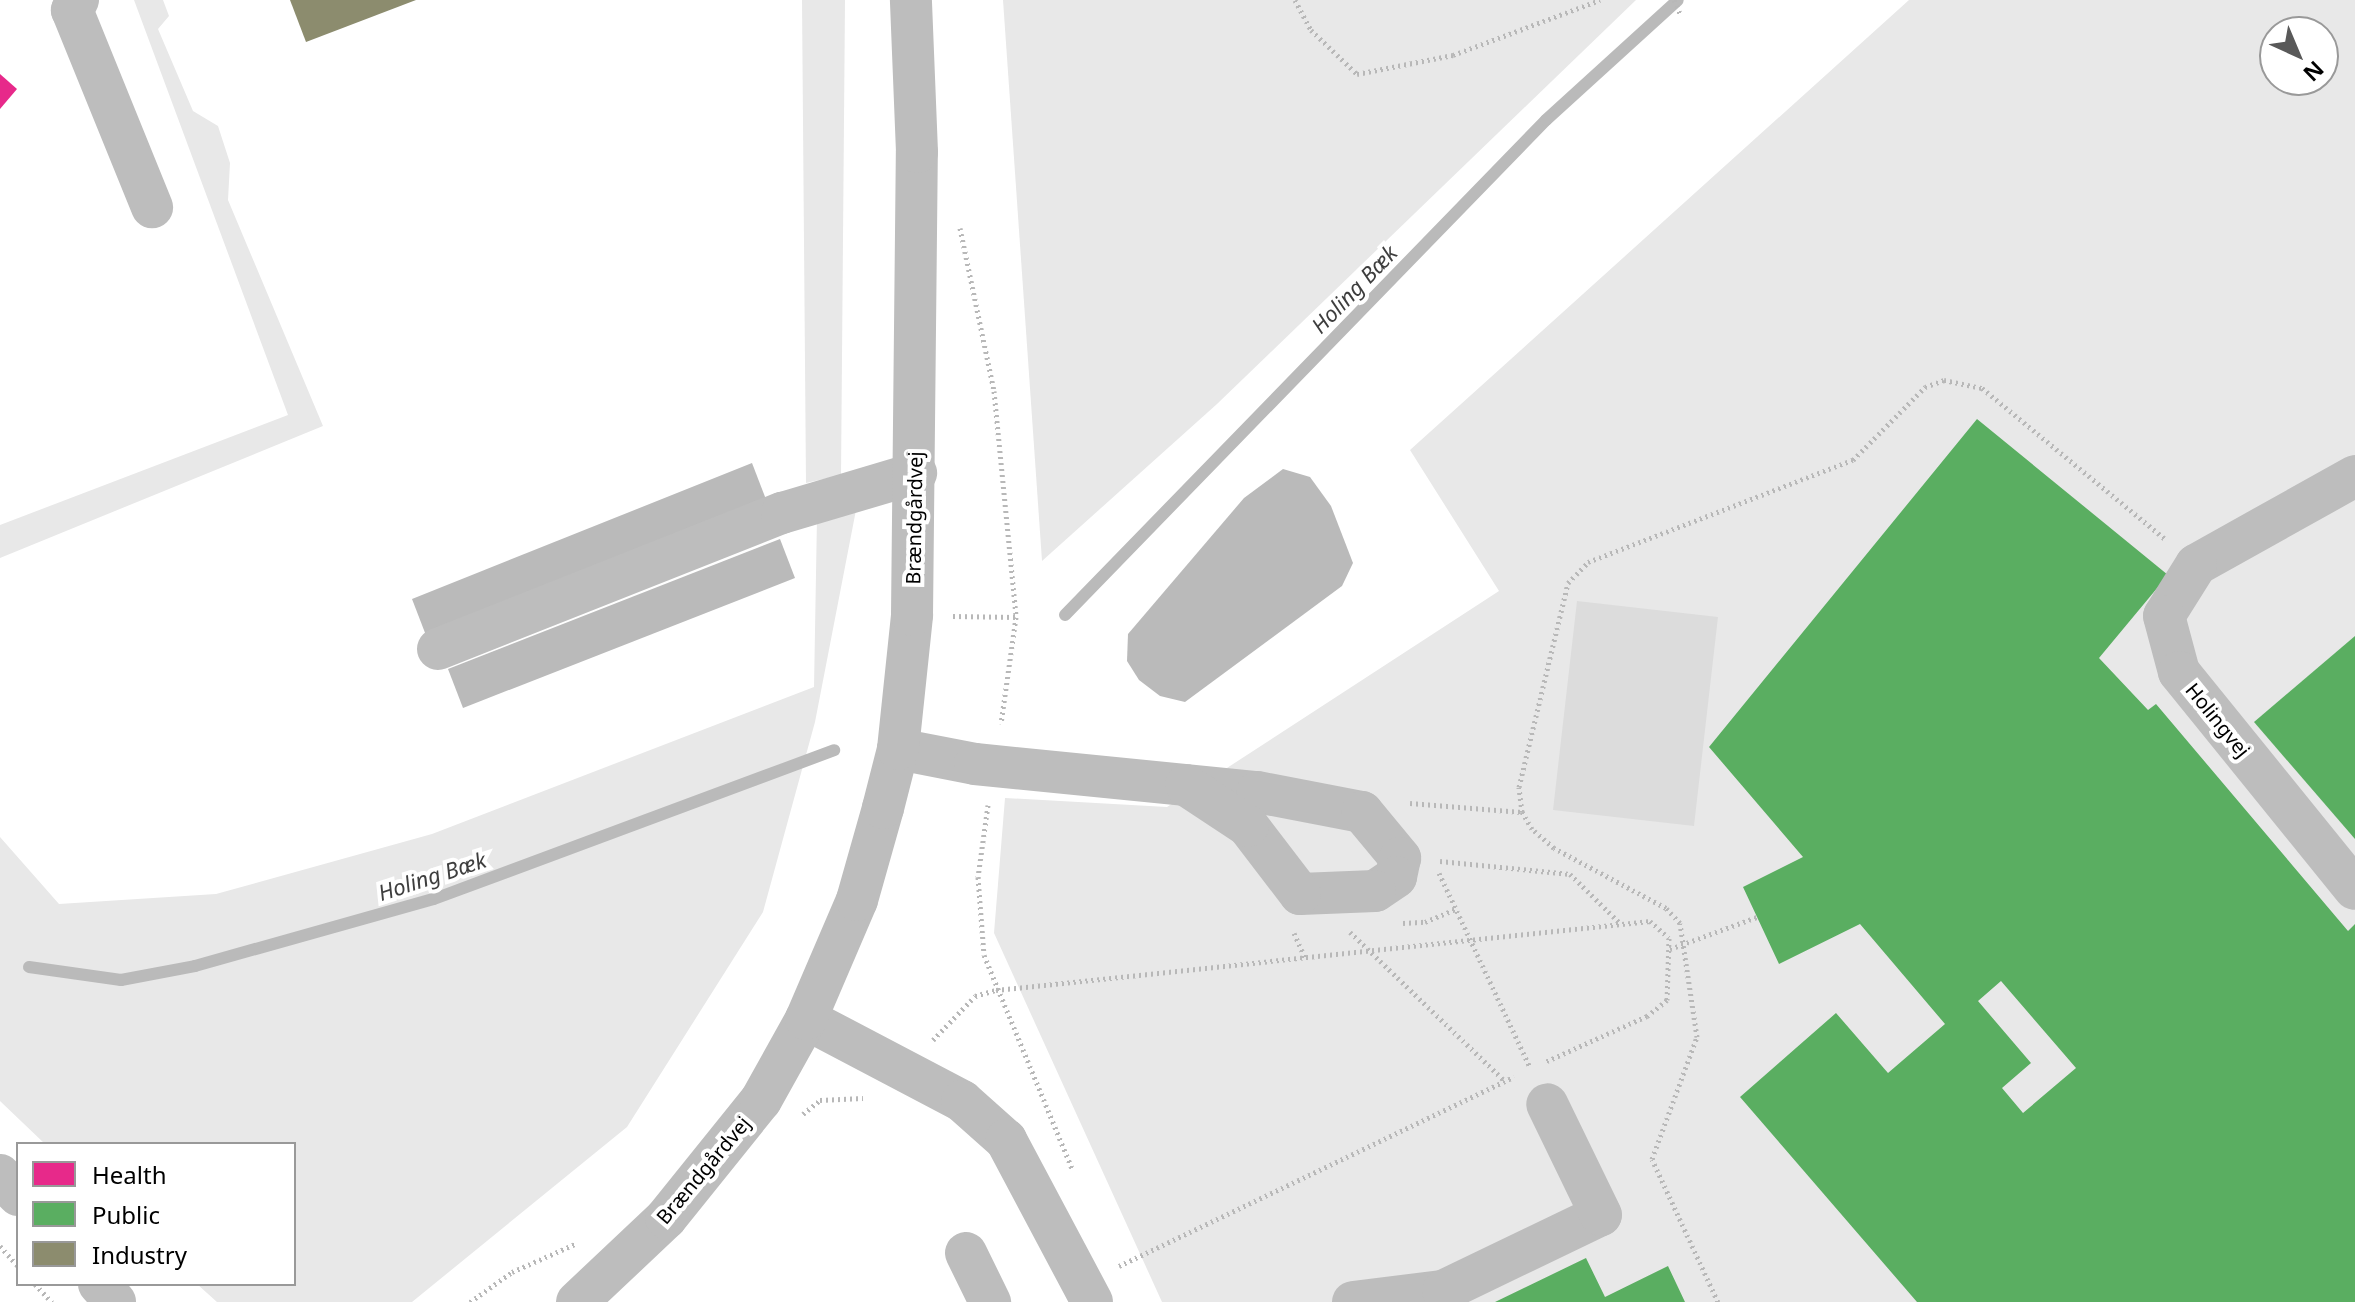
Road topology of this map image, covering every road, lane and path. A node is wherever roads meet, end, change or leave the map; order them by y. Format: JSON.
{"nodes":[{"id":1,"x":78,"y":0,"type":"edge"},
{"id":2,"x":911,"y":0,"type":"edge"},
{"id":3,"x":1295,"y":0,"type":"edge"},
{"id":4,"x":1600,"y":0,"type":"edge"},
{"id":5,"x":1674,"y":0,"type":"edge"},
{"id":6,"x":1681,"y":16,"type":"dead end"},
{"id":7,"x":152,"y":207,"type":"dead end"},
{"id":8,"x":957,"y":214,"type":"dead end"},
{"id":9,"x":916,"y":473,"type":"junction"},
{"id":10,"x":2355,"y":476,"type":"edge"},
{"id":11,"x":2196,"y":565,"type":"junction"},
{"id":12,"x":912,"y":615,"type":"junction"},
{"id":13,"x":1016,"y":617,"type":"junction"},
{"id":14,"x":438,"y":649,"type":"dead end"},
{"id":15,"x":898,"y":749,"type":"junction"},
{"id":16,"x":993,"y":765,"type":"junction"},
{"id":17,"x":1186,"y":785,"type":"junction"},
{"id":18,"x":1522,"y":812,"type":"junction"},
{"id":19,"x":1414,"y":817,"type":"dead end"},
{"id":20,"x":2355,"y":889,"type":"edge"},
{"id":21,"x":1343,"y":892,"type":"junction"},
{"id":22,"x":1757,"y":917,"type":"dead end"},
{"id":23,"x":1621,"y":924,"type":"junction"},
{"id":24,"x":1470,"y":940,"type":"junction"},
{"id":25,"x":1684,"y":944,"type":"junction"},
{"id":26,"x":1670,"y":949,"type":"junction"},
{"id":27,"x":1367,"y":951,"type":"junction"},
{"id":28,"x":996,"y":990,"type":"junction"},
{"id":29,"x":806,"y":1019,"type":"junction"},
{"id":30,"x":916,"y":1077,"type":"junction"},
{"id":31,"x":1505,"y":1081,"type":"junction"},
{"id":32,"x":1539,"y":1086,"type":"junction"},
{"id":33,"x":793,"y":1126,"type":"dead end"},
{"id":34,"x":0,"y":1175,"type":"edge"},
{"id":35,"x":1075,"y":1176,"type":"dead end"},
{"id":36,"x":16,"y":1193,"type":"edge"},
{"id":37,"x":585,"y":1237,"type":"dead end"},
{"id":38,"x":0,"y":1246,"type":"edge"},
{"id":39,"x":966,"y":1253,"type":"dead end"},
{"id":40,"x":1110,"y":1255,"type":"dead end"},
{"id":41,"x":16,"y":1264,"type":"edge"},
{"id":42,"x":1116,"y":1268,"type":"junction"},
{"id":43,"x":37,"y":1286,"type":"edge"},
{"id":44,"x":101,"y":1286,"type":"edge"},
{"id":45,"x":1107,"y":1291,"type":"edge"},
{"id":46,"x":52,"y":1302,"type":"edge"},
{"id":47,"x":115,"y":1302,"type":"edge"},
{"id":48,"x":470,"y":1302,"type":"edge"},
{"id":49,"x":577,"y":1302,"type":"edge"},
{"id":50,"x":990,"y":1302,"type":"edge"},
{"id":51,"x":1353,"y":1302,"type":"edge"},
{"id":52,"x":1718,"y":1302,"type":"edge"}],
"edges":[{"from":1,"to":7,"type":"street"},
{"from":2,"to":9,"type":"street","name":"Brændgårdvej"},
{"from":3,"to":4,"type":"path"},
{"from":5,"to":6,"type":"path"},
{"from":8,"to":13,"type":"path"},
{"from":9,"to":12,"type":"street","name":"Brændgårdvej"},
{"from":9,"to":14,"type":"street"},
{"from":10,"to":11,"type":"street","name":"Holingvej"},
{"from":11,"to":18,"type":"path"},
{"from":11,"to":20,"type":"street","name":"Holingvej"},
{"from":12,"to":13,"type":"path"},
{"from":12,"to":15,"type":"street","name":"Brændgårdvej"},
{"from":13,"to":16,"type":"path"},
{"from":15,"to":16,"type":"street"},
{"from":15,"to":29,"type":"street","name":"Brændgårdvej"},
{"from":16,"to":17,"type":"street"},
{"from":16,"to":28,"type":"path"},
{"from":17,"to":21,"type":"street"},
{"from":17,"to":21,"type":"street"},
{"from":18,"to":19,"type":"path"},
{"from":18,"to":25,"type":"path"},
{"from":21,"to":27,"type":"path"},
{"from":22,"to":25,"type":"path"},
{"from":23,"to":24,"type":"path"},
{"from":23,"to":24,"type":"path"},
{"from":23,"to":26,"type":"path"},
{"from":24,"to":27,"type":"path"},
{"from":24,"to":32,"type":"path"},
{"from":25,"to":26,"type":"path"},
{"from":25,"to":52,"type":"path"},
{"from":26,"to":32,"type":"path"},
{"from":27,"to":28,"type":"path"},
{"from":27,"to":31,"type":"path"},
{"from":28,"to":30,"type":"path"},
{"from":28,"to":35,"type":"path"},
{"from":29,"to":30,"type":"street"},
{"from":29,"to":49,"type":"street","name":"Brændgårdvej"},
{"from":30,"to":33,"type":"path"},
{"from":30,"to":45,"type":"street"},
{"from":31,"to":32,"type":"path"},
{"from":31,"to":42,"type":"path"},
{"from":32,"to":51,"type":"street"},
{"from":34,"to":36,"type":"street"},
{"from":37,"to":48,"type":"path"},
{"from":38,"to":41,"type":"path"},
{"from":39,"to":50,"type":"street"},
{"from":40,"to":42,"type":"path"},
{"from":42,"to":45,"type":"path"},
{"from":43,"to":46,"type":"path"},
{"from":44,"to":47,"type":"street"}]}
